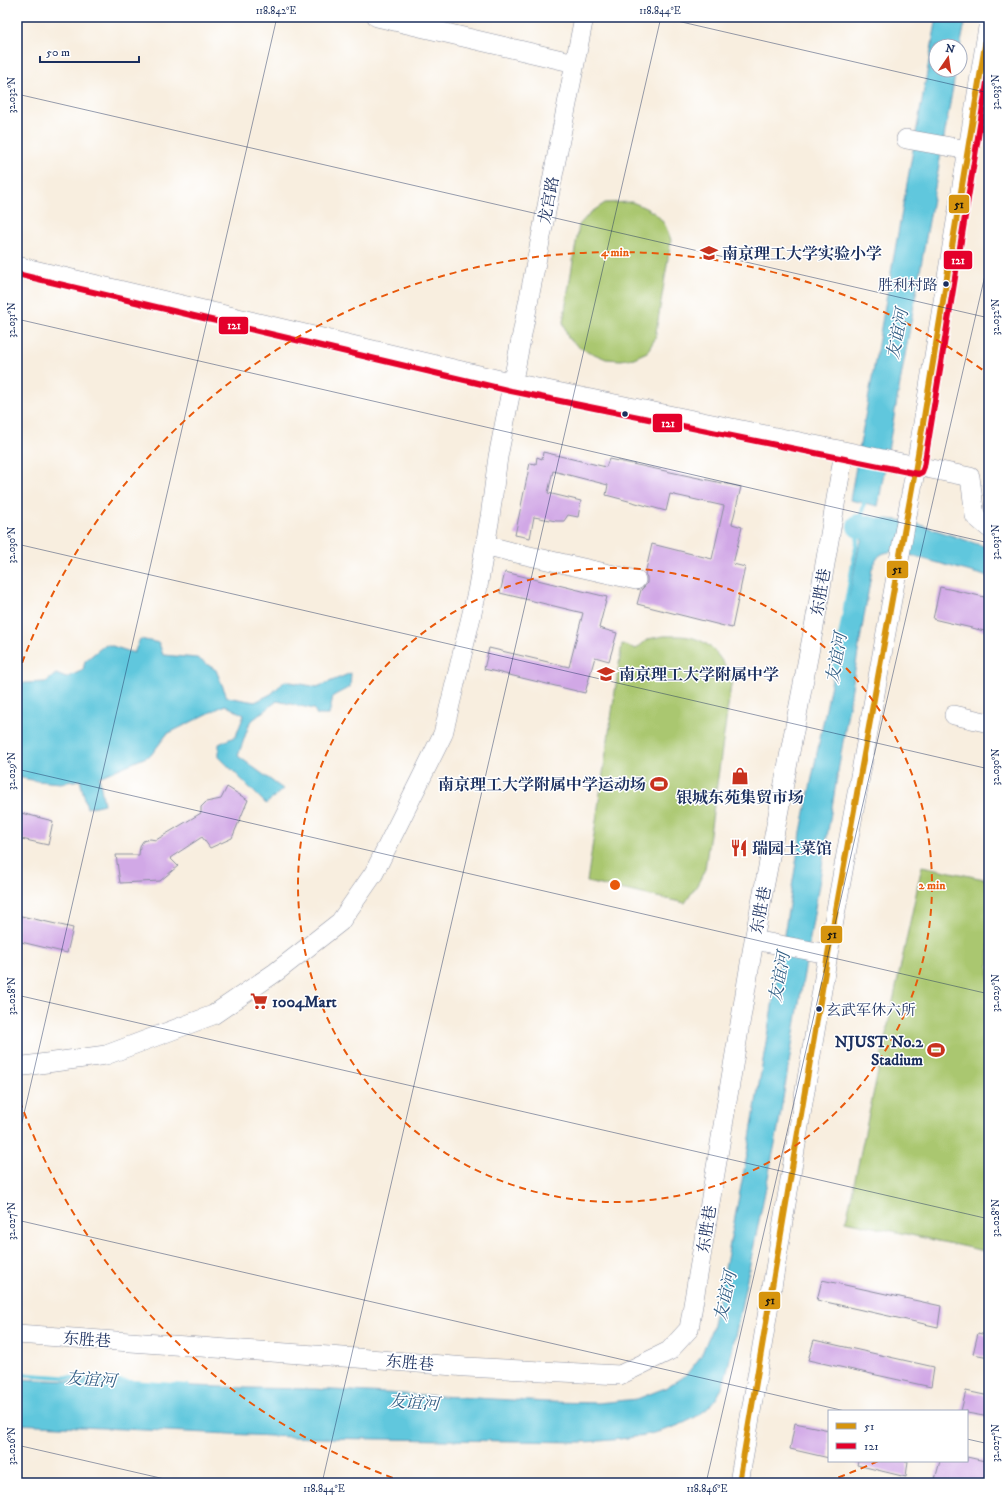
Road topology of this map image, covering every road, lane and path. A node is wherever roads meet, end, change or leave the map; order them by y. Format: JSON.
{"nodes":[{"id":1,"x":377,"y":17,"type":"edge"},
{"id":2,"x":584,"y":17,"type":"edge"},
{"id":3,"x":989,"y":21,"type":"edge"},
{"id":4,"x":575,"y":64,"type":"junction"},
{"id":5,"x":906,"y":139,"type":"dead end"},
{"id":6,"x":968,"y":150,"type":"junction"},
{"id":7,"x":17,"y":266,"type":"edge"},
{"id":8,"x":513,"y":383,"type":"junction"},
{"id":9,"x":844,"y":452,"type":"junction"},
{"id":10,"x":908,"y":465,"type":"junction"},
{"id":11,"x":989,"y":528,"type":"edge"},
{"id":12,"x":485,"y":545,"type":"junction"},
{"id":13,"x":636,"y":580,"type":"dead end"},
{"id":14,"x":954,"y":715,"type":"dead end"},
{"id":15,"x":989,"y":723,"type":"edge"},
{"id":16,"x":760,"y":941,"type":"junction"},
{"id":17,"x":828,"y":954,"type":"junction"},
{"id":18,"x":17,"y":1067,"type":"edge"},
{"id":19,"x":17,"y":1334,"type":"edge"},
{"id":20,"x":739,"y":1483,"type":"edge"}],
"edges":[{"from":1,"to":4,"type":"street"},
{"from":2,"to":4,"type":"street","name":"龙宫路"},
{"from":3,"to":6,"type":"street"},
{"from":4,"to":8,"type":"street","name":"龙宫路"},
{"from":5,"to":6,"type":"street"},
{"from":6,"to":10,"type":"street"},
{"from":7,"to":8,"type":"street"},
{"from":8,"to":9,"type":"street"},
{"from":8,"to":12,"type":"street","name":"龙宫路"},
{"from":9,"to":10,"type":"street"},
{"from":9,"to":16,"type":"street","name":"东胜巷"},
{"from":10,"to":11,"type":"street"},
{"from":10,"to":17,"type":"street"},
{"from":12,"to":13,"type":"street"},
{"from":12,"to":18,"type":"street","name":"龙宫路"},
{"from":14,"to":15,"type":"street"},
{"from":16,"to":17,"type":"street"},
{"from":16,"to":19,"type":"street","name":"东胜巷"},
{"from":17,"to":20,"type":"street"}]}
